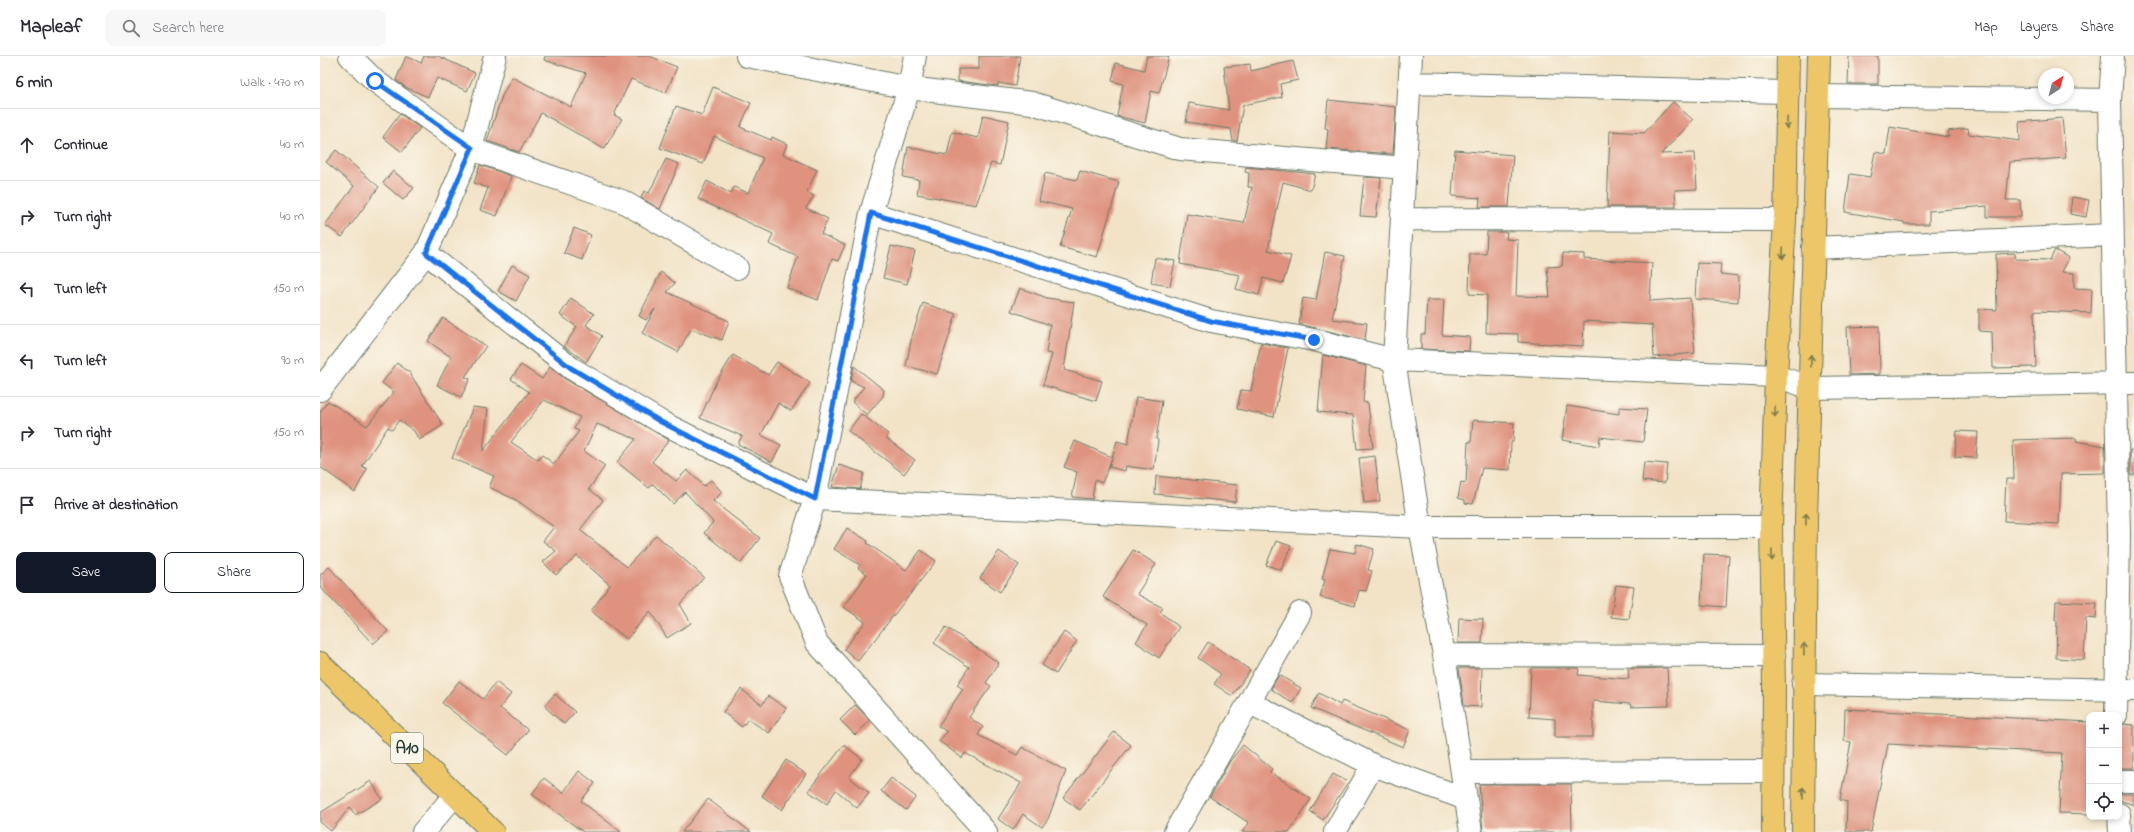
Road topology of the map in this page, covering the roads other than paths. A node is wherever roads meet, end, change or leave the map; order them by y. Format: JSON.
{"nodes":[{"id":1,"x":350,"y":56,"type":"edge"},
{"id":2,"x":495,"y":56,"type":"edge"},
{"id":3,"x":747,"y":56,"type":"edge"},
{"id":4,"x":915,"y":56,"type":"edge"},
{"id":5,"x":1411,"y":56,"type":"edge"},
{"id":6,"x":1788,"y":56,"type":"edge"},
{"id":7,"x":1819,"y":56,"type":"edge"},
{"id":8,"x":2113,"y":56,"type":"edge"},
{"id":9,"x":1410,"y":82,"type":"junction"},
{"id":10,"x":909,"y":88,"type":"junction"},
{"id":11,"x":1788,"y":92,"type":"junction"},
{"id":12,"x":1818,"y":96,"type":"junction"},
{"id":13,"x":2110,"y":100,"type":"junction"},
{"id":14,"x":472,"y":148,"type":"junction"},
{"id":15,"x":1405,"y":168,"type":"junction"},
{"id":16,"x":871,"y":213,"type":"junction"},
{"id":17,"x":1402,"y":219,"type":"junction"},
{"id":18,"x":1785,"y":220,"type":"junction"},
{"id":19,"x":2112,"y":235,"type":"junction"},
{"id":20,"x":1813,"y":248,"type":"junction"},
{"id":21,"x":426,"y":253,"type":"junction"},
{"id":22,"x":737,"y":268,"type":"dead end"},
{"id":23,"x":1394,"y":360,"type":"junction"},
{"id":24,"x":1776,"y":376,"type":"junction"},
{"id":25,"x":2125,"y":384,"type":"edge"},
{"id":26,"x":1811,"y":388,"type":"junction"},
{"id":27,"x":320,"y":390,"type":"edge"},
{"id":28,"x":815,"y":499,"type":"junction"},
{"id":29,"x":1420,"y":527,"type":"junction"},
{"id":30,"x":1771,"y":527,"type":"junction"},
{"id":31,"x":2126,"y":535,"type":"edge"},
{"id":32,"x":1300,"y":613,"type":"dead end"},
{"id":33,"x":1444,"y":655,"type":"junction"},
{"id":34,"x":1774,"y":656,"type":"junction"},
{"id":35,"x":320,"y":663,"type":"edge"},
{"id":36,"x":1803,"y":684,"type":"junction"},
{"id":37,"x":2124,"y":690,"type":"edge"},
{"id":38,"x":1250,"y":703,"type":"junction"},
{"id":39,"x":2117,"y":712,"type":"edge"},
{"id":40,"x":1373,"y":765,"type":"junction"},
{"id":41,"x":1773,"y":771,"type":"junction"},
{"id":42,"x":1462,"y":772,"type":"junction"},
{"id":43,"x":2122,"y":781,"type":"edge"},
{"id":44,"x":2134,"y":781,"type":"edge"},
{"id":45,"x":455,"y":795,"type":"junction"},
{"id":46,"x":1466,"y":799,"type":"junction"},
{"id":47,"x":2119,"y":820,"type":"edge"},
{"id":48,"x":1184,"y":829,"type":"edge"},
{"id":49,"x":423,"y":832,"type":"edge"},
{"id":50,"x":493,"y":832,"type":"edge"},
{"id":51,"x":986,"y":832,"type":"edge"},
{"id":52,"x":1335,"y":832,"type":"edge"},
{"id":53,"x":1472,"y":832,"type":"edge"},
{"id":54,"x":1773,"y":832,"type":"edge"},
{"id":55,"x":1803,"y":832,"type":"edge"},
{"id":56,"x":2120,"y":832,"type":"edge"}],
"edges":[{"from":1,"to":14,"type":"street"},
{"from":2,"to":14,"type":"street"},
{"from":3,"to":10,"type":"street"},
{"from":4,"to":10,"type":"street"},
{"from":5,"to":9,"type":"street"},
{"from":6,"to":11,"type":"main road"},
{"from":7,"to":12,"type":"main road"},
{"from":8,"to":13,"type":"street"},
{"from":9,"to":11,"type":"street"},
{"from":9,"to":15,"type":"street"},
{"from":10,"to":15,"type":"street"},
{"from":10,"to":16,"type":"street"},
{"from":11,"to":18,"type":"main road","one_way":true},
{"from":12,"to":13,"type":"street"},
{"from":12,"to":20,"type":"main road"},
{"from":13,"to":19,"type":"street"},
{"from":14,"to":21,"type":"street"},
{"from":14,"to":22,"type":"street"},
{"from":15,"to":17,"type":"street"},
{"from":16,"to":23,"type":"street"},
{"from":16,"to":28,"type":"street"},
{"from":17,"to":18,"type":"street"},
{"from":17,"to":23,"type":"street"},
{"from":18,"to":24,"type":"main road","one_way":true},
{"from":19,"to":20,"type":"street"},
{"from":19,"to":25,"type":"street"},
{"from":26,"to":20,"type":"main road","one_way":true},
{"from":21,"to":27,"type":"street"},
{"from":21,"to":28,"type":"street"},
{"from":23,"to":24,"type":"street"},
{"from":23,"to":29,"type":"street"},
{"from":24,"to":26,"type":"street"},
{"from":24,"to":30,"type":"main road","one_way":true},
{"from":25,"to":26,"type":"street"},
{"from":25,"to":31,"type":"street"},
{"from":36,"to":26,"type":"main road","one_way":true},
{"from":28,"to":29,"type":"street"},
{"from":28,"to":51,"type":"street"},
{"from":29,"to":30,"type":"street"},
{"from":29,"to":33,"type":"street"},
{"from":30,"to":34,"type":"main road","one_way":true},
{"from":31,"to":37,"type":"street"},
{"from":32,"to":38,"type":"street"},
{"from":33,"to":34,"type":"street"},
{"from":33,"to":42,"type":"street"},
{"from":34,"to":41,"type":"main road"},
{"from":35,"to":45,"type":"main road","number":"A10"},
{"from":36,"to":37,"type":"street"},
{"from":55,"to":36,"type":"main road","one_way":true},
{"from":37,"to":39,"type":"street"},
{"from":38,"to":40,"type":"street"},
{"from":38,"to":48,"type":"street"},
{"from":40,"to":46,"type":"street"},
{"from":40,"to":52,"type":"street"},
{"from":41,"to":42,"type":"street"},
{"from":41,"to":54,"type":"main road"},
{"from":42,"to":46,"type":"street"},
{"from":43,"to":44,"type":"street"},
{"from":45,"to":49,"type":"street"},
{"from":45,"to":50,"type":"main road","number":"A10"},
{"from":46,"to":53,"type":"street"},
{"from":47,"to":56,"type":"street"}]}
